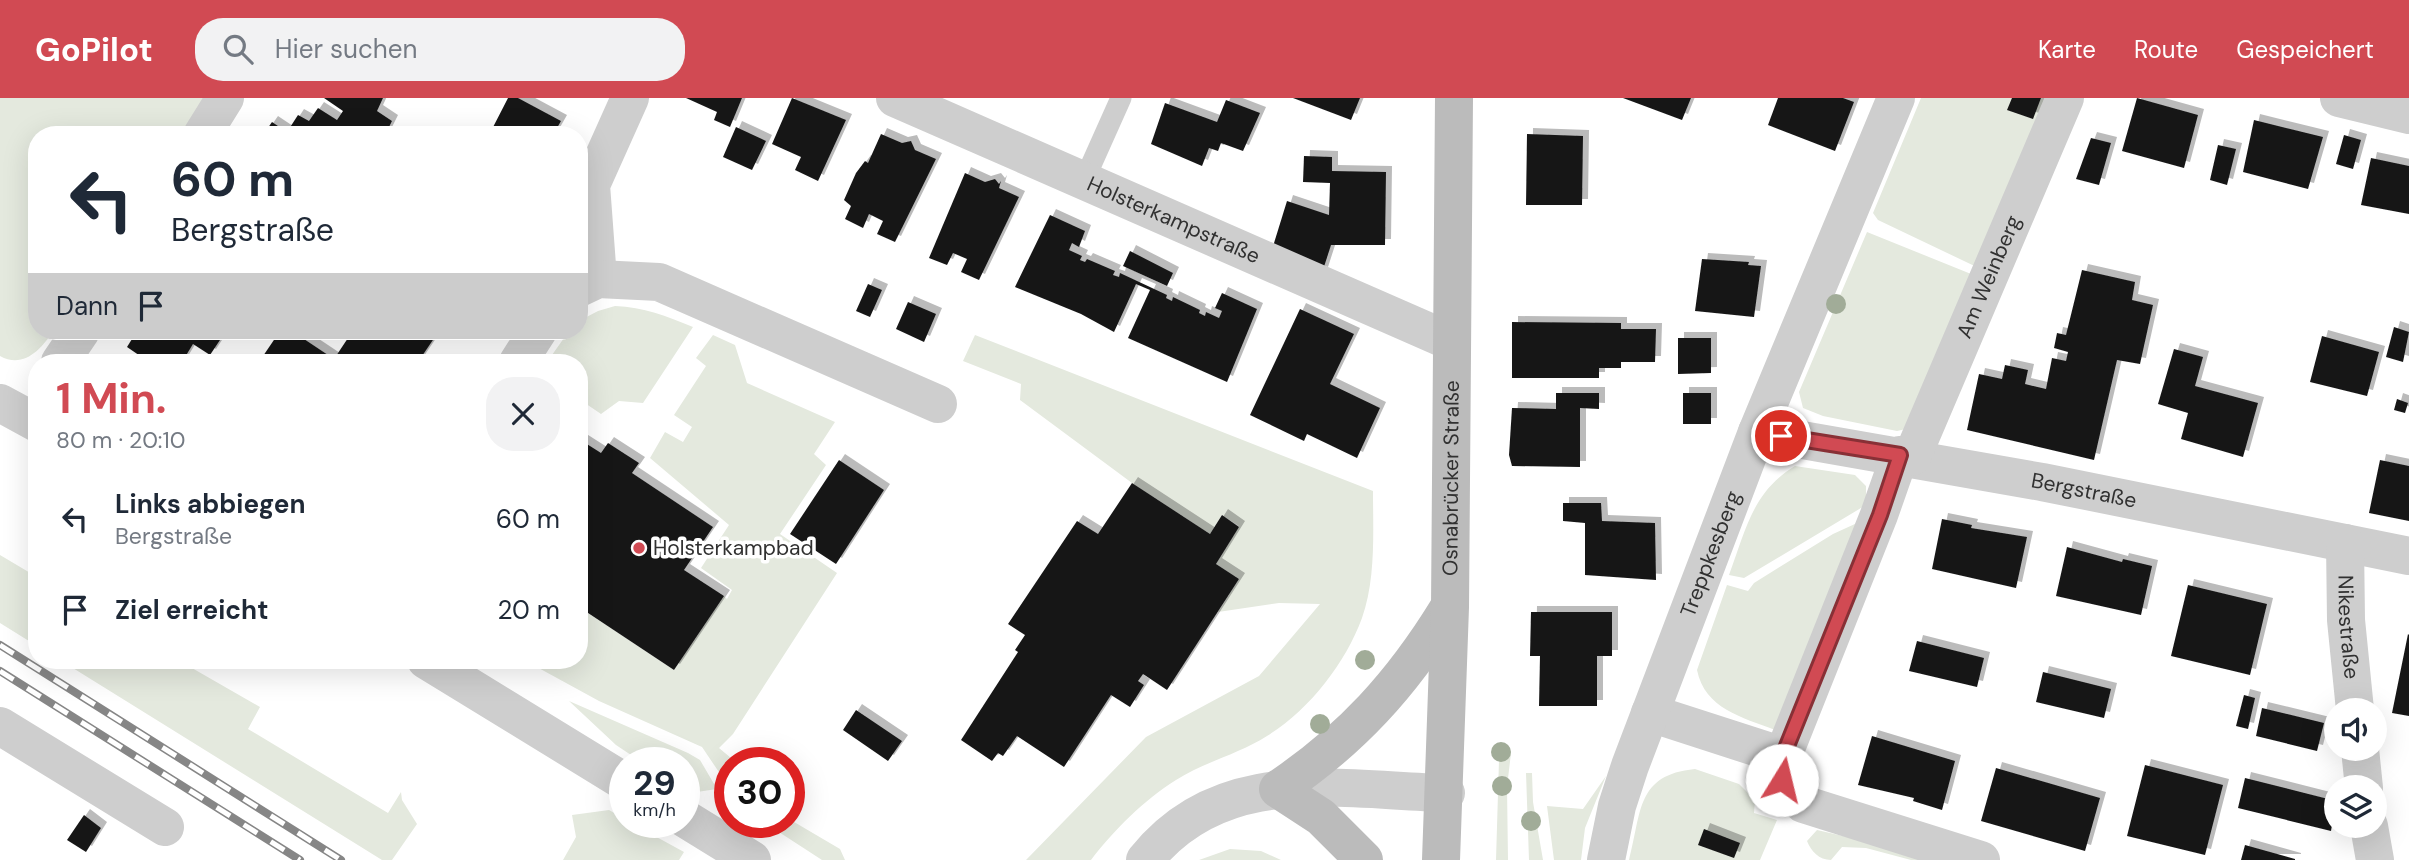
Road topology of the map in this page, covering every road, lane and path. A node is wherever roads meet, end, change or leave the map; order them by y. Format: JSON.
{"nodes":[{"id":1,"x":225,"y":98,"type":"edge"},
{"id":2,"x":630,"y":98,"type":"edge"},
{"id":3,"x":895,"y":98,"type":"edge"},
{"id":4,"x":1121,"y":98,"type":"edge"},
{"id":5,"x":1454,"y":98,"type":"edge"},
{"id":6,"x":2065,"y":98,"type":"edge"},
{"id":7,"x":2339,"y":98,"type":"edge"},
{"id":8,"x":1893,"y":99,"type":"edge"},
{"id":9,"x":2409,"y":115,"type":"edge"},
{"id":10,"x":208,"y":126,"type":"edge"},
{"id":11,"x":1083,"y":183,"type":"junction"},
{"id":12,"x":589,"y":283,"type":"edge"},
{"id":13,"x":1452,"y":342,"type":"junction"},
{"id":14,"x":938,"y":404,"type":"dead end"},
{"id":15,"x":1757,"y":432,"type":"junction"},
{"id":16,"x":1906,"y":456,"type":"junction"},
{"id":17,"x":2345,"y":543,"type":"junction"},
{"id":18,"x":2409,"y":556,"type":"edge"},
{"id":19,"x":1450,"y":607,"type":"junction"},
{"id":20,"x":441,"y":669,"type":"edge"},
{"id":21,"x":2355,"y":698,"type":"edge"},
{"id":22,"x":1650,"y":713,"type":"junction"},
{"id":23,"x":0,"y":726,"type":"edge"},
{"id":24,"x":1783,"y":756,"type":"junction"},
{"id":25,"x":609,"y":772,"type":"edge"},
{"id":26,"x":1278,"y":789,"type":"junction"},
{"id":27,"x":1446,"y":793,"type":"junction"},
{"id":28,"x":164,"y":827,"type":"dead end"},
{"id":29,"x":700,"y":828,"type":"edge"},
{"id":30,"x":2371,"y":838,"type":"edge"},
{"id":31,"x":752,"y":860,"type":"edge"},
{"id":32,"x":1145,"y":860,"type":"edge"},
{"id":33,"x":1364,"y":860,"type":"edge"},
{"id":34,"x":1441,"y":860,"type":"edge"},
{"id":35,"x":1606,"y":860,"type":"edge"},
{"id":36,"x":1981,"y":860,"type":"edge"},
{"id":37,"x":2375,"y":860,"type":"edge"}],
"edges":[{"from":1,"to":10,"type":"street"},
{"from":2,"to":12,"type":"street"},
{"from":3,"to":11,"type":"street","name":"Holsterkampstraße"},
{"from":4,"to":11,"type":"lane"},
{"from":5,"to":13,"type":"main road","name":"Osnabrücker Straße"},
{"from":6,"to":16,"type":"street","name":"Am Weinberg"},
{"from":7,"to":9,"type":"street"},
{"from":8,"to":15,"type":"street","name":"Treppkesberg"},
{"from":11,"to":13,"type":"street","name":"Holsterkampstraße"},
{"from":12,"to":14,"type":"street"},
{"from":13,"to":19,"type":"main road","name":"Osnabrücker Straße"},
{"from":15,"to":16,"type":"street","name":"Bergstraße"},
{"from":15,"to":22,"type":"street","name":"Treppkesberg"},
{"from":16,"to":17,"type":"street","name":"Bergstraße"},
{"from":16,"to":24,"type":"street"},
{"from":17,"to":18,"type":"street","name":"Bergstraße"},
{"from":17,"to":21,"type":"street","name":"Nikestraße"},
{"from":19,"to":26,"type":"main road"},
{"from":19,"to":27,"type":"main road","name":"Osnabrücker Straße"},
{"from":20,"to":25,"type":"street"},
{"from":22,"to":24,"type":"street"},
{"from":22,"to":35,"type":"street","name":"Treppkesberg"},
{"from":23,"to":28,"type":"street"},
{"from":24,"to":36,"type":"street"},
{"from":26,"to":27,"type":"street"},
{"from":26,"to":32,"type":"street"},
{"from":26,"to":33,"type":"main road"},
{"from":27,"to":34,"type":"main road","name":"Osnabrücker Straße"},
{"from":29,"to":31,"type":"street"},
{"from":30,"to":37,"type":"street"}]}
